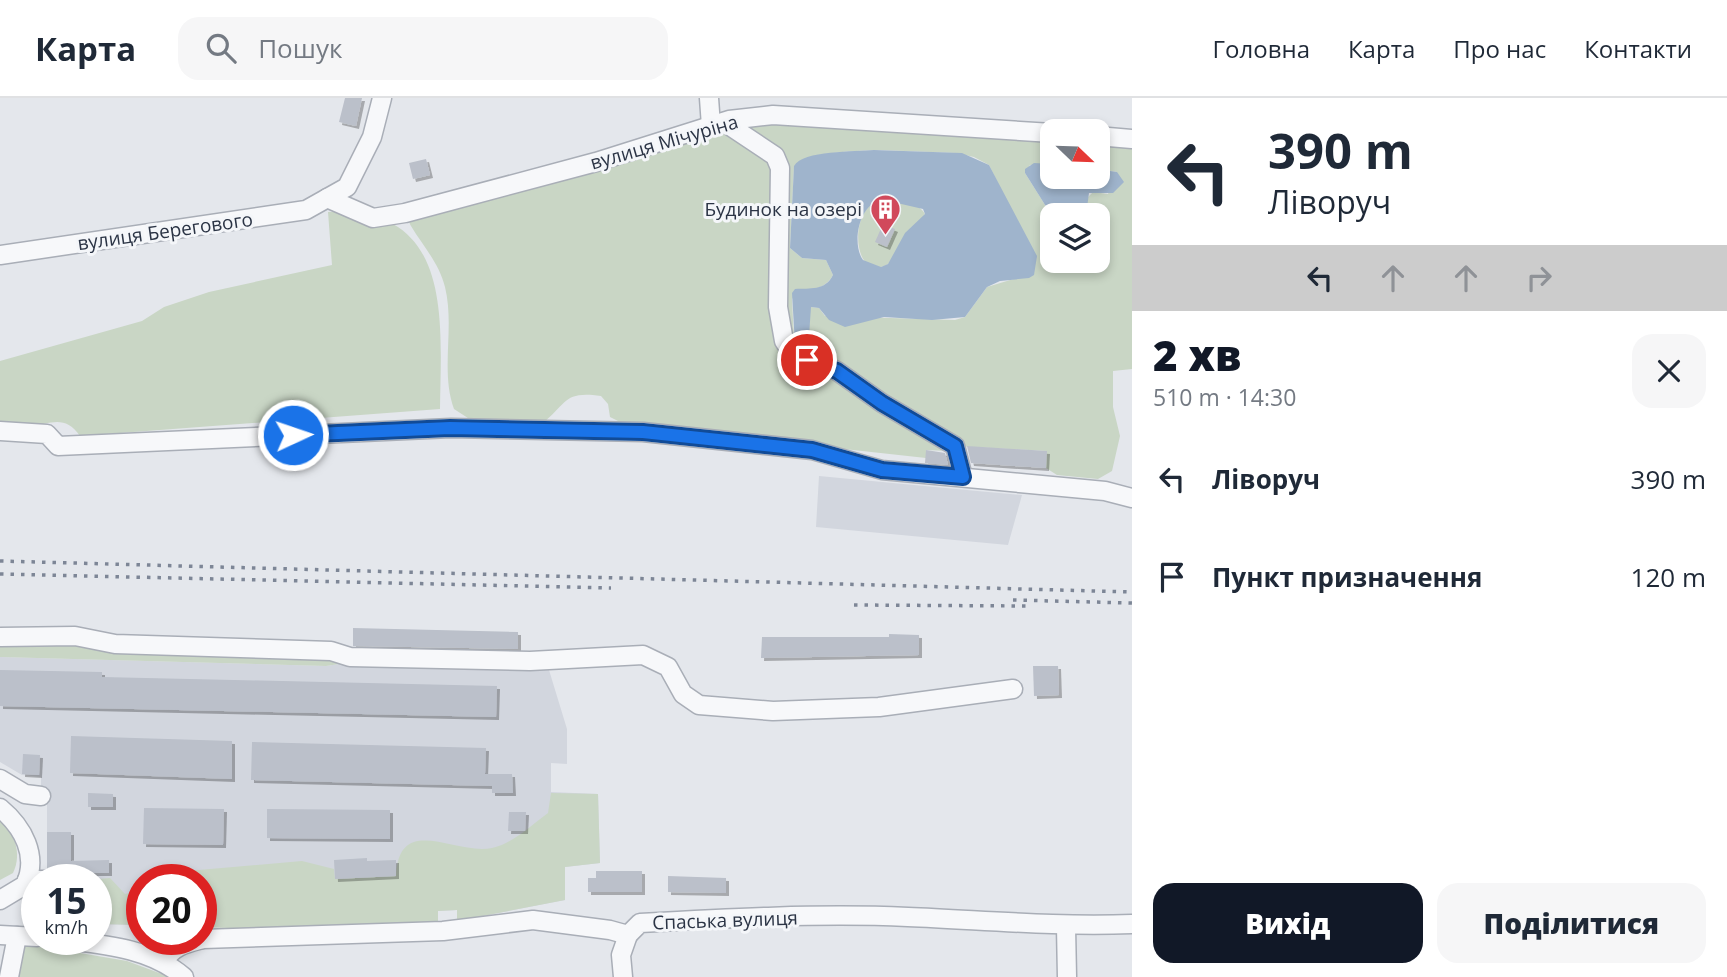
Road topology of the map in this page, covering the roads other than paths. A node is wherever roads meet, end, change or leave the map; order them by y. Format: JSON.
{"nodes":[{"id":1,"x":382,"y":98,"type":"edge"},
{"id":2,"x":709,"y":98,"type":"edge"},
{"id":3,"x":717,"y":124,"type":"junction"},
{"id":4,"x":1040,"y":132,"type":"edge"},
{"id":5,"x":1110,"y":137,"type":"edge"},
{"id":6,"x":1132,"y":139,"type":"edge"},
{"id":7,"x":327,"y":198,"type":"junction"},
{"id":8,"x":0,"y":256,"type":"edge"},
{"id":9,"x":0,"y":431,"type":"edge"},
{"id":10,"x":963,"y":477,"type":"junction"},
{"id":11,"x":1132,"y":498,"type":"edge"},
{"id":12,"x":0,"y":637,"type":"edge"},
{"id":13,"x":1013,"y":689,"type":"dead end"},
{"id":14,"x":0,"y":779,"type":"edge"},
{"id":15,"x":41,"y":796,"type":"dead end"},
{"id":16,"x":0,"y":808,"type":"edge"},
{"id":17,"x":31,"y":864,"type":"edge"},
{"id":18,"x":21,"y":888,"type":"edge"},
{"id":19,"x":0,"y":900,"type":"edge"},
{"id":20,"x":1132,"y":923,"type":"edge"},
{"id":21,"x":1066,"y":926,"type":"junction"},
{"id":22,"x":9,"y":935,"type":"edge"},
{"id":23,"x":628,"y":935,"type":"junction"},
{"id":24,"x":112,"y":946,"type":"edge"},
{"id":25,"x":165,"y":961,"type":"junction"},
{"id":26,"x":9,"y":977,"type":"edge"},
{"id":27,"x":184,"y":977,"type":"edge"},
{"id":28,"x":623,"y":977,"type":"edge"},
{"id":29,"x":1067,"y":977,"type":"edge"}],
"edges":[{"from":1,"to":7,"type":"street","name":"вулиця Берегового"},
{"from":2,"to":3,"type":"street"},
{"from":3,"to":4,"type":"street","name":"вулиця Мічуріна"},
{"from":3,"to":7,"type":"street","name":"вулиця Мічуріна"},
{"from":3,"to":10,"type":"street"},
{"from":5,"to":6,"type":"street"},
{"from":7,"to":8,"type":"street","name":"вулиця Берегового"},
{"from":9,"to":10,"type":"street"},
{"from":10,"to":11,"type":"street"},
{"from":12,"to":13,"type":"street"},
{"from":14,"to":15,"type":"street"},
{"from":16,"to":17,"type":"street"},
{"from":18,"to":19,"type":"street"},
{"from":20,"to":21,"type":"street","name":"Спаська вулиця"},
{"from":21,"to":23,"type":"street","name":"Спаська вулиця"},
{"from":21,"to":29,"type":"street"},
{"from":22,"to":26,"type":"street"},
{"from":23,"to":25,"type":"street","name":"Спаська вулиця"},
{"from":23,"to":28,"type":"street"},
{"from":24,"to":25,"type":"street"},
{"from":25,"to":27,"type":"street"}]}
